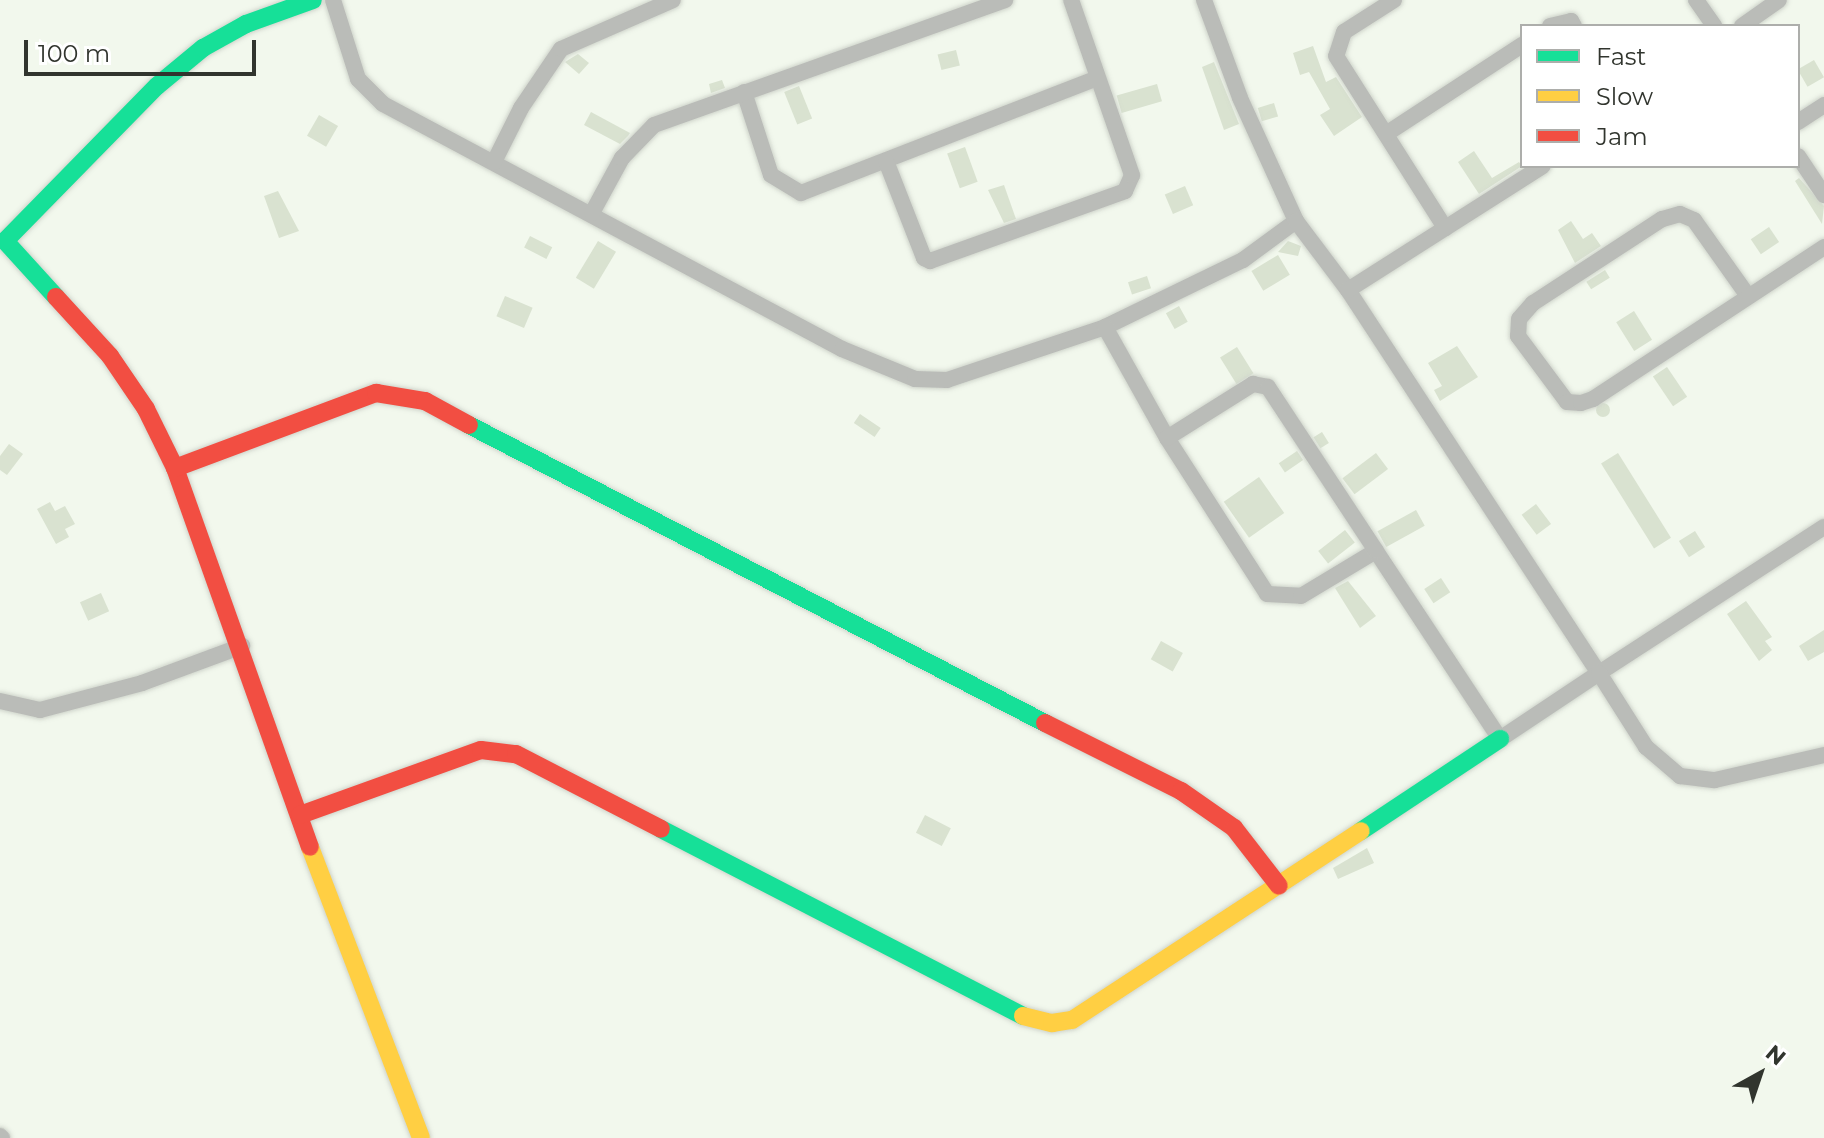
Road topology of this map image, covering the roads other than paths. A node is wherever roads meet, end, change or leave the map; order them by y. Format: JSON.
{"nodes":[{"id":1,"x":313,"y":0,"type":"edge"},
{"id":2,"x":333,"y":0,"type":"edge"},
{"id":3,"x":673,"y":0,"type":"edge"},
{"id":4,"x":1005,"y":0,"type":"edge"},
{"id":5,"x":1071,"y":0,"type":"edge"},
{"id":6,"x":1204,"y":0,"type":"edge"},
{"id":7,"x":1394,"y":0,"type":"edge"},
{"id":8,"x":1696,"y":0,"type":"edge"},
{"id":9,"x":1779,"y":0,"type":"edge"},
{"id":10,"x":1713,"y":24,"type":"edge"},
{"id":11,"x":1745,"y":24,"type":"edge"},
{"id":12,"x":1520,"y":46,"type":"edge"},
{"id":13,"x":1097,"y":78,"type":"junction"},
{"id":14,"x":744,"y":92,"type":"junction"},
{"id":15,"x":1824,"y":105,"type":"edge"},
{"id":16,"x":1800,"y":121,"type":"edge"},
{"id":17,"x":1386,"y":134,"type":"junction"},
{"id":18,"x":1800,"y":159,"type":"edge"},
{"id":19,"x":886,"y":161,"type":"junction"},
{"id":20,"x":494,"y":162,"type":"junction"},
{"id":21,"x":1540,"y":168,"type":"edge"},
{"id":22,"x":1824,"y":195,"type":"edge"},
{"id":23,"x":592,"y":213,"type":"junction"},
{"id":24,"x":1296,"y":221,"type":"junction"},
{"id":25,"x":1445,"y":228,"type":"junction"},
{"id":26,"x":2,"y":239,"type":"edge"},
{"id":27,"x":1824,"y":247,"type":"edge"},
{"id":28,"x":1348,"y":290,"type":"junction"},
{"id":29,"x":1748,"y":296,"type":"junction"},
{"id":30,"x":1105,"y":327,"type":"junction"},
{"id":31,"x":1167,"y":438,"type":"junction"},
{"id":32,"x":175,"y":468,"type":"junction"},
{"id":33,"x":1824,"y":527,"type":"edge"},
{"id":34,"x":1376,"y":551,"type":"junction"},
{"id":35,"x":242,"y":646,"type":"junction"},
{"id":36,"x":1599,"y":673,"type":"junction"},
{"id":37,"x":0,"y":701,"type":"edge"},
{"id":38,"x":1500,"y":739,"type":"junction"},
{"id":39,"x":1824,"y":755,"type":"edge"},
{"id":40,"x":300,"y":815,"type":"junction"},
{"id":41,"x":1279,"y":886,"type":"junction"},
{"id":42,"x":421,"y":1138,"type":"edge"}],
"edges":[{"from":1,"to":26,"type":"street"},
{"from":2,"to":20,"type":"street"},
{"from":3,"to":20,"type":"street"},
{"from":4,"to":14,"type":"street"},
{"from":5,"to":13,"type":"street"},
{"from":6,"to":24,"type":"street"},
{"from":7,"to":17,"type":"street"},
{"from":8,"to":10,"type":"street"},
{"from":9,"to":11,"type":"street"},
{"from":12,"to":17,"type":"street"},
{"from":13,"to":19,"type":"street"},
{"from":13,"to":19,"type":"street"},
{"from":14,"to":19,"type":"street"},
{"from":14,"to":23,"type":"street"},
{"from":15,"to":16,"type":"street"},
{"from":17,"to":25,"type":"street"},
{"from":18,"to":22,"type":"street"},
{"from":20,"to":23,"type":"street"},
{"from":21,"to":25,"type":"street"},
{"from":23,"to":30,"type":"street"},
{"from":24,"to":28,"type":"street"},
{"from":24,"to":30,"type":"street"},
{"from":25,"to":28,"type":"street"},
{"from":26,"to":32,"type":"street"},
{"from":27,"to":29,"type":"street"},
{"from":28,"to":36,"type":"street"},
{"from":29,"to":29,"type":"street"},
{"from":30,"to":31,"type":"street"},
{"from":31,"to":34,"type":"street"},
{"from":31,"to":34,"type":"street"},
{"from":32,"to":35,"type":"street"},
{"from":32,"to":41,"type":"street"},
{"from":33,"to":36,"type":"street"},
{"from":34,"to":38,"type":"street"},
{"from":35,"to":37,"type":"street"},
{"from":35,"to":40,"type":"street"},
{"from":36,"to":38,"type":"street"},
{"from":36,"to":39,"type":"street"},
{"from":38,"to":41,"type":"street"},
{"from":40,"to":41,"type":"street"},
{"from":40,"to":42,"type":"street"}]}
